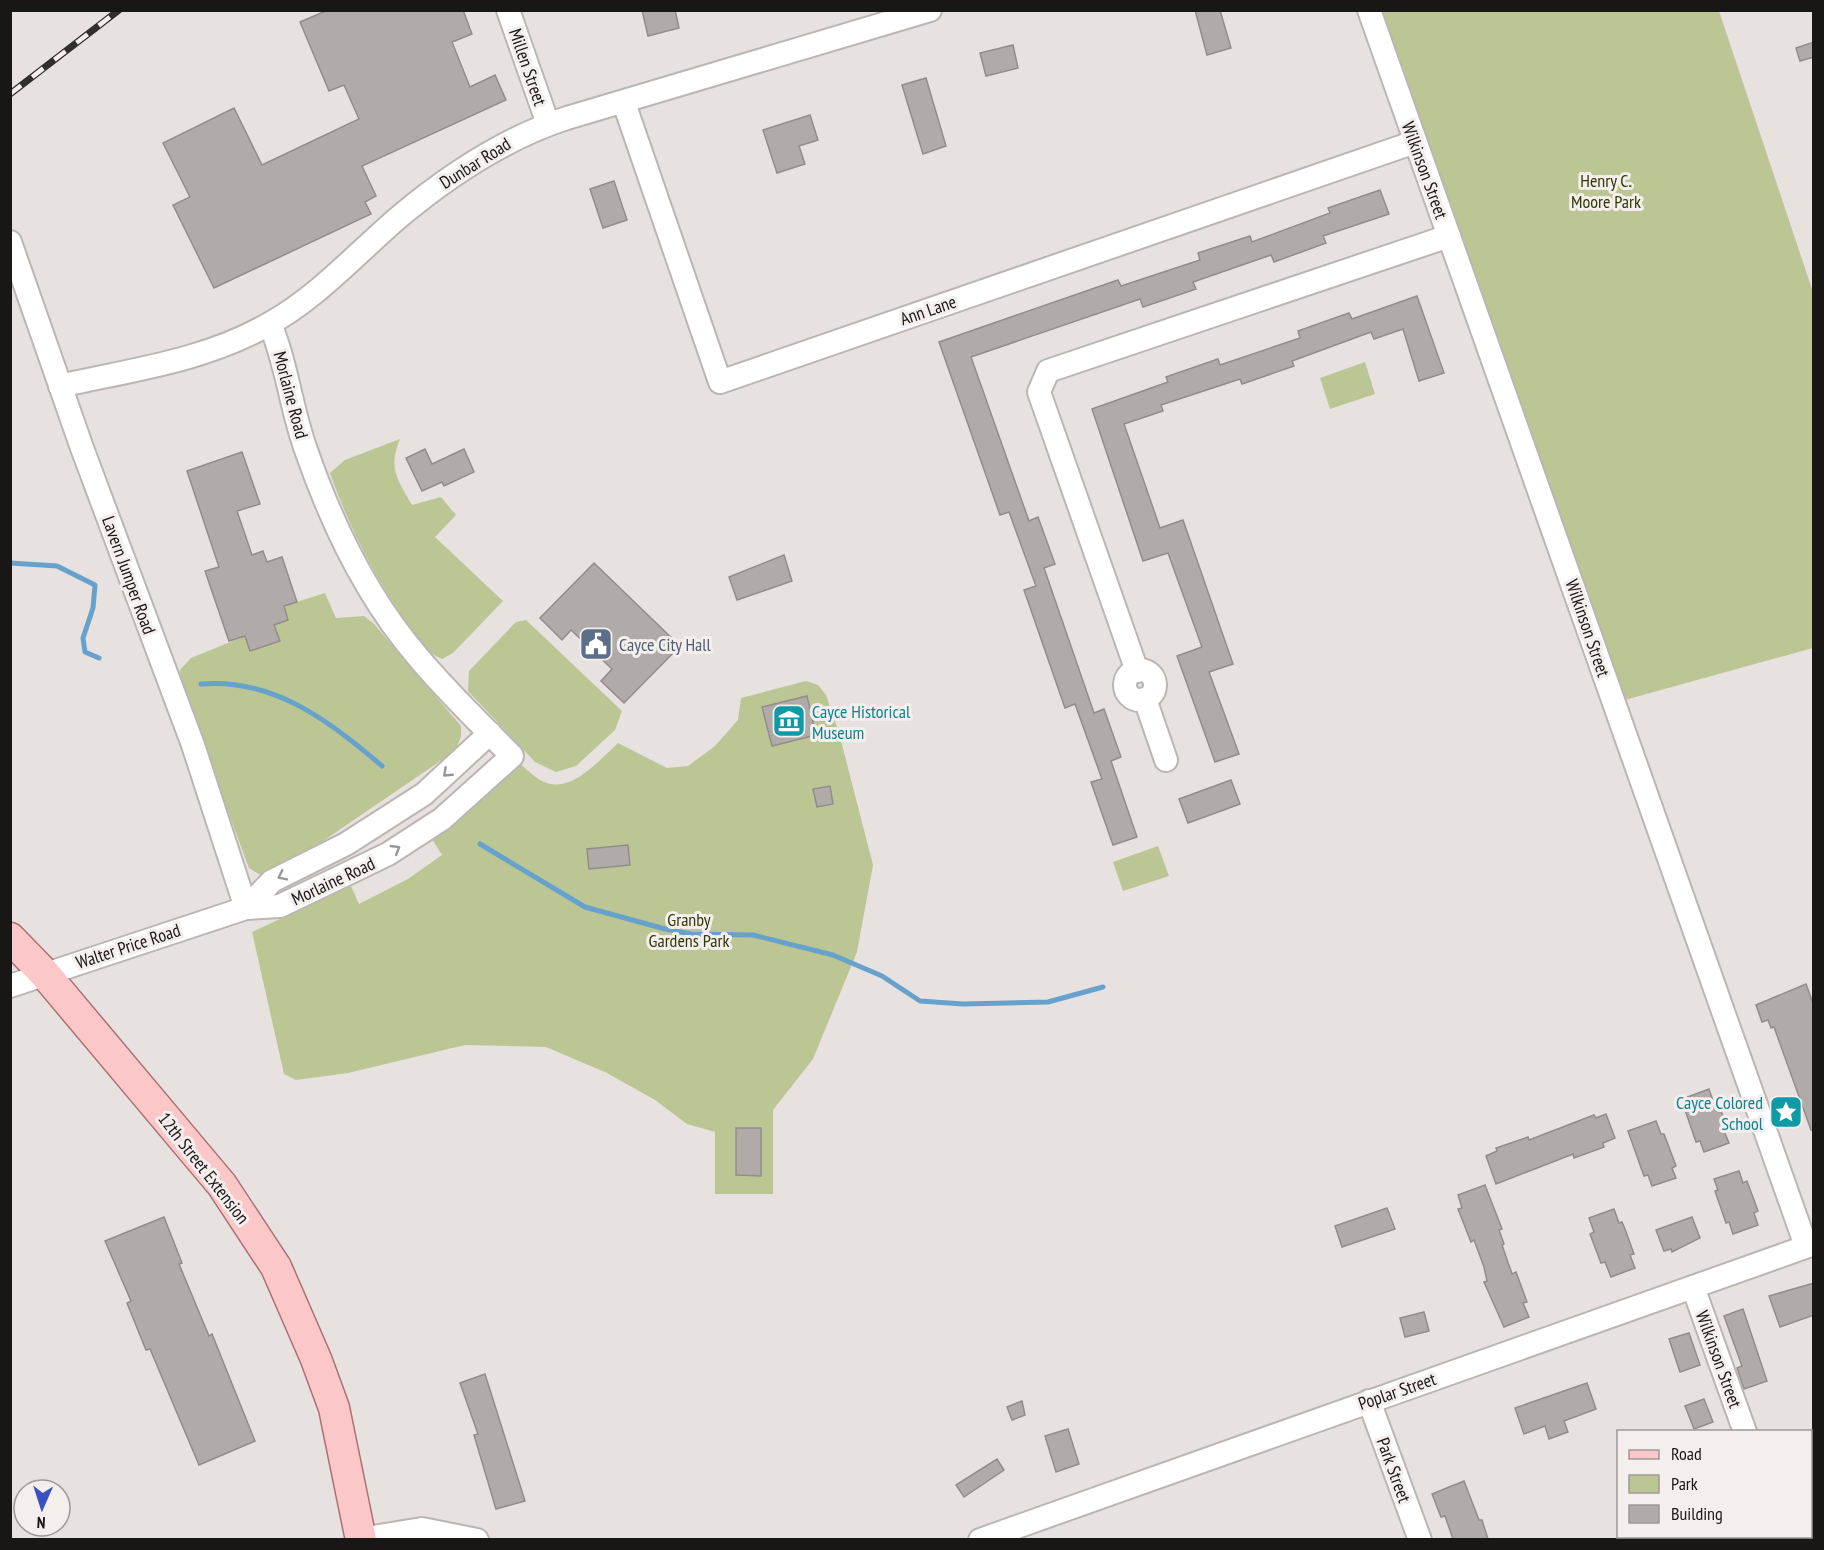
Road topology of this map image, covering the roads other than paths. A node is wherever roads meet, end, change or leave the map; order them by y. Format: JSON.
{"nodes":[{"id":1,"x":508,"y":10,"type":"edge"},
{"id":2,"x":930,"y":10,"type":"edge"},
{"id":3,"x":1369,"y":10,"type":"edge"},
{"id":4,"x":624,"y":103,"type":"junction"},
{"id":5,"x":548,"y":124,"type":"junction"},
{"id":6,"x":1415,"y":142,"type":"junction"},
{"id":7,"x":1449,"y":236,"type":"junction"},
{"id":8,"x":10,"y":242,"type":"edge"},
{"id":9,"x":270,"y":324,"type":"junction"},
{"id":10,"x":60,"y":386,"type":"junction"},
{"id":11,"x":490,"y":733,"type":"junction"},
{"id":12,"x":1166,"y":760,"type":"dead end"},
{"id":13,"x":246,"y":908,"type":"junction"},
{"id":14,"x":10,"y":938,"type":"edge"},
{"id":15,"x":44,"y":973,"type":"junction"},
{"id":16,"x":10,"y":986,"type":"edge"},
{"id":17,"x":1810,"y":1245,"type":"edge"},
{"id":18,"x":1692,"y":1287,"type":"junction"},
{"id":19,"x":1369,"y":1401,"type":"junction"},
{"id":20,"x":1745,"y":1430,"type":"edge"},
{"id":21,"x":361,"y":1539,"type":"edge"},
{"id":22,"x":477,"y":1539,"type":"edge"},
{"id":23,"x":980,"y":1539,"type":"edge"},
{"id":24,"x":1420,"y":1539,"type":"edge"}],
"edges":[{"from":1,"to":5,"type":"street","name":"Millen Street"},
{"from":2,"to":4,"type":"street","name":"Dunbar Road"},
{"from":3,"to":6,"type":"street","name":"Wilkinson Street"},
{"from":4,"to":5,"type":"street","name":"Dunbar Road"},
{"from":4,"to":6,"type":"street","name":"Ann Lane"},
{"from":5,"to":9,"type":"street","name":"Dunbar Road"},
{"from":6,"to":7,"type":"street","name":"Wilkinson Street"},
{"from":7,"to":12,"type":"street"},
{"from":7,"to":17,"type":"street","name":"Wilkinson Street"},
{"from":8,"to":10,"type":"street","name":"Lavern Jumper Road"},
{"from":9,"to":10,"type":"street","name":"Dunbar Road"},
{"from":9,"to":11,"type":"street","name":"Morlaine Road"},
{"from":10,"to":13,"type":"street","name":"Lavern Jumper Road"},
{"from":11,"to":13,"type":"street","name":"Morlaine Road","one_way":true},
{"from":13,"to":11,"type":"street","name":"Morlaine Road","one_way":true},
{"from":13,"to":15,"type":"street","name":"Walter Price Road"},
{"from":14,"to":15,"type":"main road","name":"12th Street Extension"},
{"from":15,"to":16,"type":"street","name":"Walter Price Road"},
{"from":15,"to":21,"type":"main road","name":"12th Street Extension"},
{"from":17,"to":18,"type":"street","name":"Poplar Street"},
{"from":18,"to":19,"type":"street","name":"Poplar Street"},
{"from":18,"to":20,"type":"street","name":"Wilkinson Street"},
{"from":19,"to":23,"type":"street","name":"Poplar Street"},
{"from":19,"to":24,"type":"street","name":"Park Street"},
{"from":21,"to":22,"type":"street"}]}
